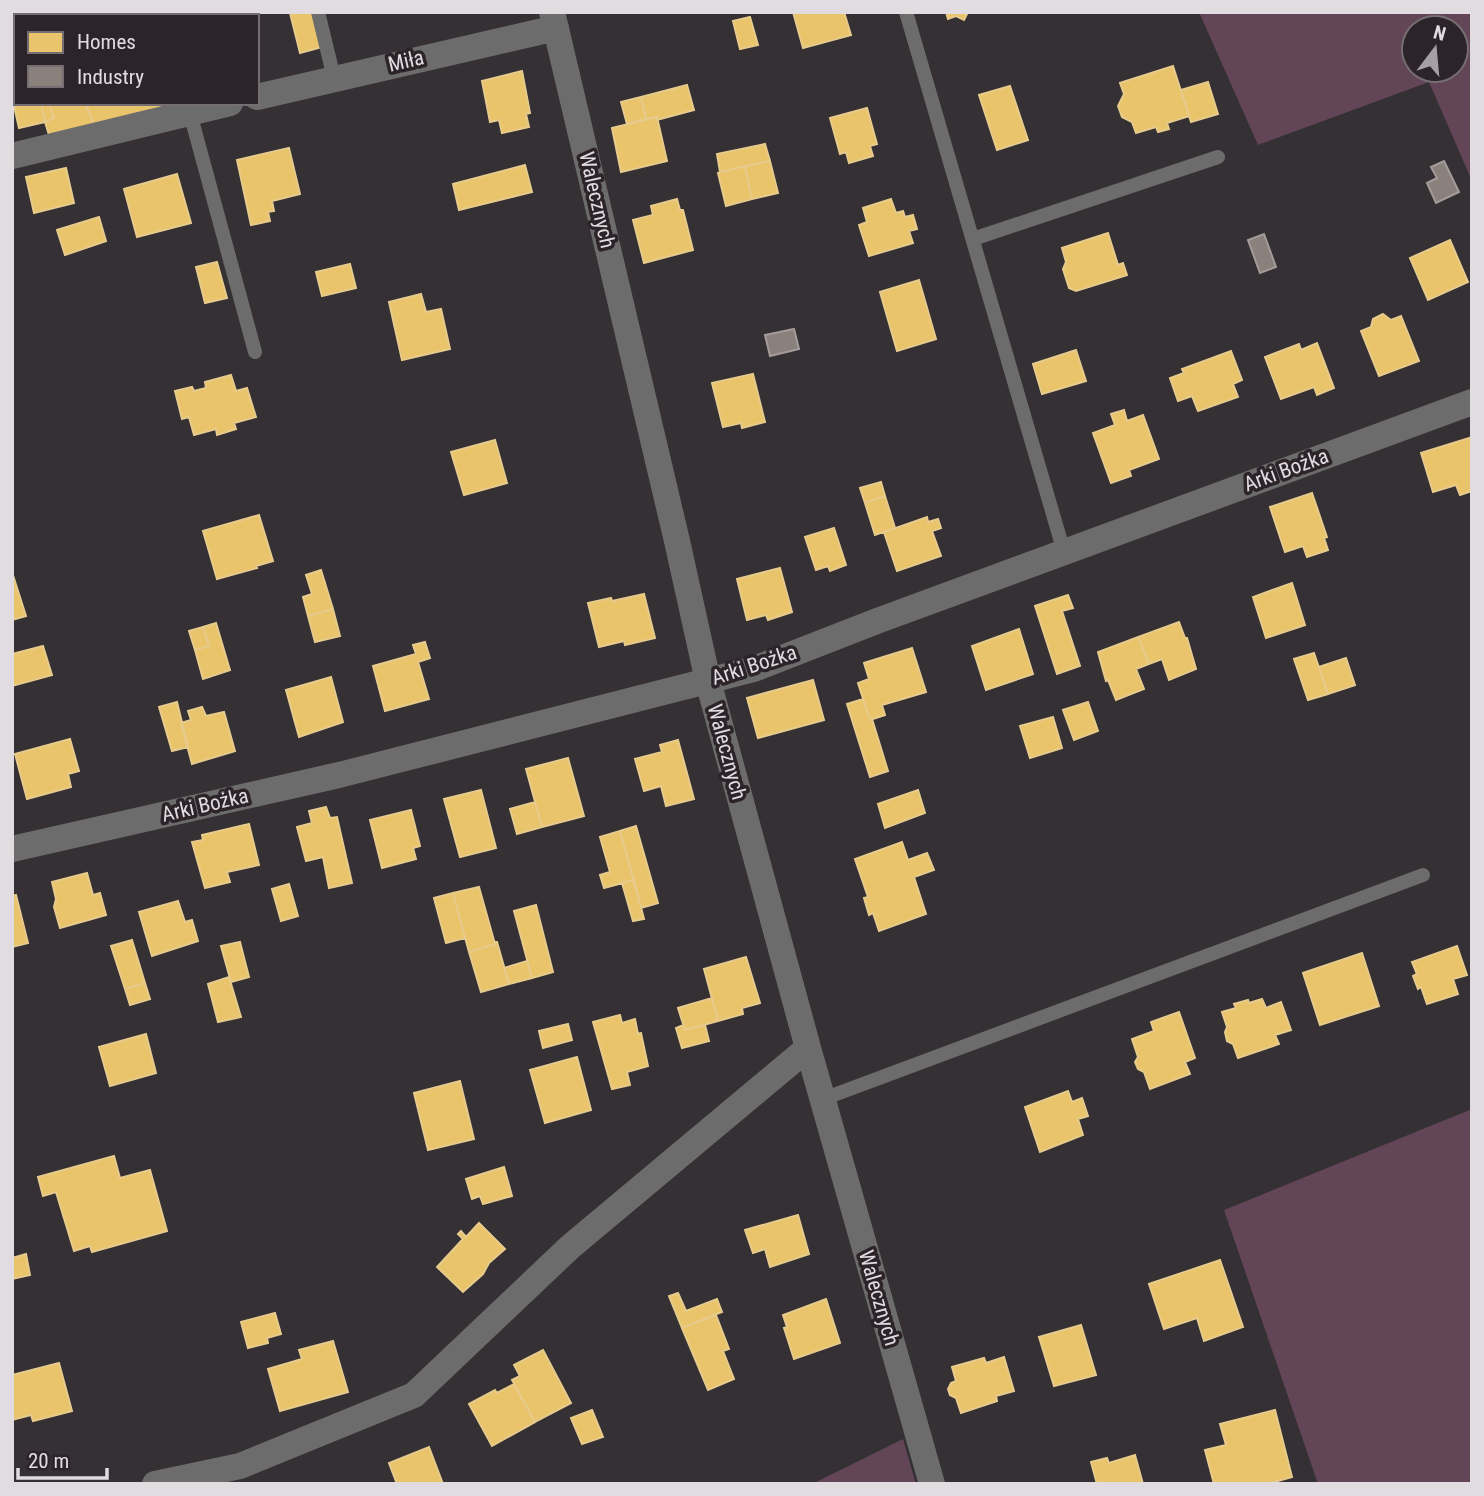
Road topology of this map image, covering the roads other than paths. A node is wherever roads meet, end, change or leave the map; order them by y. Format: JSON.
{"nodes":[{"id":1,"x":318,"y":12,"type":"edge"},
{"id":2,"x":906,"y":12,"type":"edge"},
{"id":3,"x":554,"y":20,"type":"edge"},
{"id":4,"x":334,"y":78,"type":"junction"},
{"id":5,"x":259,"y":97,"type":"edge"},
{"id":6,"x":222,"y":105,"type":"edge"},
{"id":7,"x":190,"y":113,"type":"junction"},
{"id":8,"x":12,"y":156,"type":"edge"},
{"id":9,"x":1218,"y":157,"type":"dead end"},
{"id":10,"x":973,"y":239,"type":"junction"},
{"id":11,"x":255,"y":352,"type":"dead end"},
{"id":12,"x":1472,"y":402,"type":"edge"},
{"id":13,"x":1064,"y":552,"type":"junction"},
{"id":14,"x":708,"y":681,"type":"junction"},
{"id":15,"x":12,"y":849,"type":"edge"},
{"id":16,"x":1423,"y":875,"type":"dead end"},
{"id":17,"x":808,"y":1048,"type":"junction"},
{"id":18,"x":823,"y":1099,"type":"junction"},
{"id":19,"x":155,"y":1484,"type":"edge"},
{"id":20,"x":932,"y":1484,"type":"edge"}],
"edges":[{"from":1,"to":4,"type":"lane"},
{"from":2,"to":10,"type":"lane"},
{"from":3,"to":4,"type":"street","name":"Miła"},
{"from":3,"to":14,"type":"street","name":"Walecznych"},
{"from":4,"to":5,"type":"street","name":"Miła"},
{"from":6,"to":7,"type":"street"},
{"from":7,"to":8,"type":"street"},
{"from":7,"to":11,"type":"lane"},
{"from":9,"to":10,"type":"lane"},
{"from":10,"to":13,"type":"lane"},
{"from":12,"to":13,"type":"street","name":"Arki Bożka"},
{"from":13,"to":14,"type":"street","name":"Arki Bożka"},
{"from":14,"to":15,"type":"street","name":"Arki Bożka"},
{"from":14,"to":17,"type":"street","name":"Walecznych"},
{"from":16,"to":18,"type":"lane"},
{"from":17,"to":18,"type":"street","name":"Walecznych"},
{"from":17,"to":19,"type":"street"},
{"from":18,"to":20,"type":"street","name":"Walecznych"}]}
